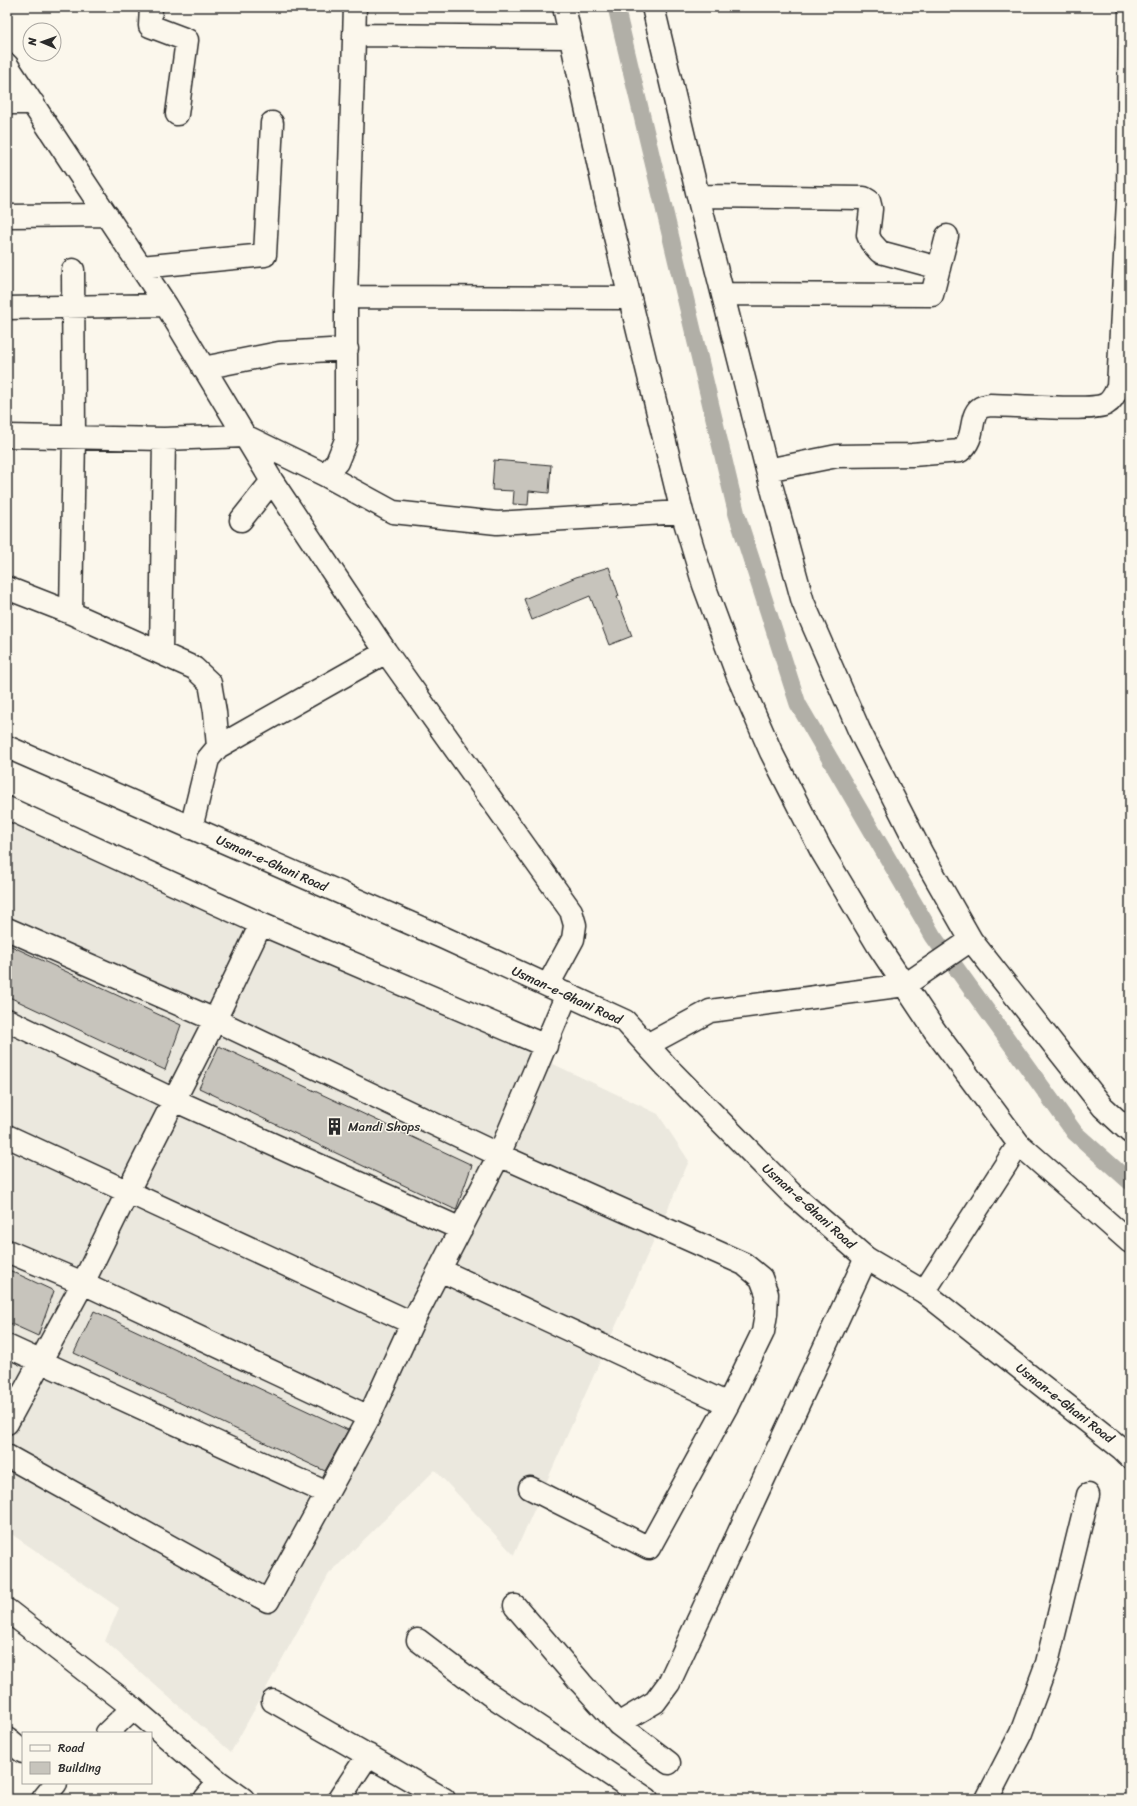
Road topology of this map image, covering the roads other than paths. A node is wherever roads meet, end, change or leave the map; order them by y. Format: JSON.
{"nodes":[{"id":1,"x":151,"y":7,"type":"edge"},
{"id":2,"x":355,"y":7,"type":"edge"},
{"id":3,"x":564,"y":7,"type":"edge"},
{"id":4,"x":654,"y":7,"type":"edge"},
{"id":5,"x":1130,"y":7,"type":"edge"},
{"id":6,"x":354,"y":35,"type":"junction"},
{"id":7,"x":570,"y":37,"type":"junction"},
{"id":8,"x":7,"y":65,"type":"edge"},
{"id":9,"x":7,"y":103,"type":"edge"},
{"id":10,"x":33,"y":103,"type":"junction"},
{"id":11,"x":177,"y":114,"type":"dead end"},
{"id":12,"x":272,"y":123,"type":"dead end"},
{"id":13,"x":698,"y":196,"type":"junction"},
{"id":14,"x":106,"y":215,"type":"junction"},
{"id":15,"x":7,"y":216,"type":"edge"},
{"id":16,"x":946,"y":236,"type":"dead end"},
{"id":17,"x":141,"y":267,"type":"junction"},
{"id":18,"x":939,"y":268,"type":"junction"},
{"id":19,"x":73,"y":270,"type":"dead end"},
{"id":20,"x":723,"y":294,"type":"junction"},
{"id":21,"x":346,"y":297,"type":"junction"},
{"id":22,"x":630,"y":298,"type":"junction"},
{"id":23,"x":166,"y":305,"type":"junction"},
{"id":24,"x":74,"y":307,"type":"junction"},
{"id":25,"x":7,"y":308,"type":"edge"},
{"id":26,"x":346,"y":349,"type":"junction"},
{"id":27,"x":203,"y":368,"type":"junction"},
{"id":28,"x":7,"y":436,"type":"edge"},
{"id":29,"x":245,"y":436,"type":"junction"},
{"id":30,"x":74,"y":437,"type":"junction"},
{"id":31,"x":164,"y":439,"type":"junction"},
{"id":32,"x":767,"y":470,"type":"junction"},
{"id":33,"x":325,"y":475,"type":"junction"},
{"id":34,"x":272,"y":481,"type":"junction"},
{"id":35,"x":682,"y":512,"type":"junction"},
{"id":36,"x":241,"y":520,"type":"dead end"},
{"id":37,"x":7,"y":588,"type":"edge"},
{"id":38,"x":71,"y":613,"type":"junction"},
{"id":39,"x":161,"y":652,"type":"junction"},
{"id":40,"x":386,"y":652,"type":"junction"},
{"id":41,"x":7,"y":747,"type":"edge"},
{"id":42,"x":218,"y":747,"type":"junction"},
{"id":43,"x":7,"y":808,"type":"edge"},
{"id":44,"x":191,"y":828,"type":"junction"},
{"id":45,"x":261,"y":924,"type":"junction"},
{"id":46,"x":7,"y":929,"type":"edge"},
{"id":47,"x":968,"y":942,"type":"junction"},
{"id":48,"x":548,"y":985,"type":"junction"},
{"id":49,"x":905,"y":985,"type":"junction"},
{"id":50,"x":567,"y":994,"type":"junction"},
{"id":51,"x":7,"y":1020,"type":"edge"},
{"id":52,"x":215,"y":1020,"type":"junction"},
{"id":53,"x":647,"y":1045,"type":"junction"},
{"id":54,"x":546,"y":1046,"type":"junction"},
{"id":55,"x":174,"y":1100,"type":"junction"},
{"id":56,"x":1130,"y":1132,"type":"edge"},
{"id":57,"x":7,"y":1136,"type":"edge"},
{"id":58,"x":1019,"y":1144,"type":"junction"},
{"id":59,"x":499,"y":1155,"type":"junction"},
{"id":60,"x":128,"y":1191,"type":"junction"},
{"id":61,"x":461,"y":1229,"type":"junction"},
{"id":62,"x":1130,"y":1242,"type":"edge"},
{"id":63,"x":7,"y":1251,"type":"edge"},
{"id":64,"x":866,"y":1258,"type":"junction"},
{"id":65,"x":440,"y":1270,"type":"junction"},
{"id":66,"x":83,"y":1283,"type":"junction"},
{"id":67,"x":924,"y":1292,"type":"junction"},
{"id":68,"x":412,"y":1323,"type":"junction"},
{"id":69,"x":7,"y":1346,"type":"edge"},
{"id":70,"x":39,"y":1362,"type":"junction"},
{"id":71,"x":728,"y":1404,"type":"junction"},
{"id":72,"x":370,"y":1417,"type":"junction"},
{"id":73,"x":7,"y":1424,"type":"edge"},
{"id":74,"x":7,"y":1456,"type":"edge"},
{"id":75,"x":1130,"y":1457,"type":"edge"},
{"id":76,"x":530,"y":1488,"type":"dead end"},
{"id":77,"x":327,"y":1493,"type":"junction"},
{"id":78,"x":1088,"y":1495,"type":"dead end"},
{"id":79,"x":516,"y":1606,"type":"dead end"},
{"id":80,"x":7,"y":1610,"type":"edge"},
{"id":81,"x":418,"y":1640,"type":"dead end"},
{"id":82,"x":273,"y":1701,"type":"dead end"},
{"id":83,"x":133,"y":1708,"type":"junction"},
{"id":84,"x":618,"y":1724,"type":"junction"},
{"id":85,"x":108,"y":1732,"type":"edge"},
{"id":86,"x":7,"y":1739,"type":"edge"},
{"id":87,"x":22,"y":1751,"type":"edge"},
{"id":88,"x":368,"y":1755,"type":"junction"},
{"id":89,"x":669,"y":1763,"type":"dead end"},
{"id":90,"x":219,"y":1782,"type":"junction"},
{"id":91,"x":55,"y":1784,"type":"edge"},
{"id":92,"x":43,"y":1799,"type":"edge"},
{"id":93,"x":205,"y":1799,"type":"edge"},
{"id":94,"x":243,"y":1799,"type":"edge"},
{"id":95,"x":339,"y":1799,"type":"edge"},
{"id":96,"x":444,"y":1799,"type":"edge"},
{"id":97,"x":647,"y":1799,"type":"edge"},
{"id":98,"x":987,"y":1799,"type":"edge"}],
"edges":[{"from":1,"to":11,"type":"street"},
{"from":2,"to":6,"type":"street"},
{"from":3,"to":7,"type":"street"},
{"from":4,"to":13,"type":"street"},
{"from":5,"to":32,"type":"street"},
{"from":6,"to":7,"type":"street"},
{"from":6,"to":21,"type":"street"},
{"from":7,"to":22,"type":"street"},
{"from":8,"to":10,"type":"street"},
{"from":9,"to":10,"type":"street"},
{"from":10,"to":14,"type":"street"},
{"from":12,"to":17,"type":"street"},
{"from":13,"to":18,"type":"street"},
{"from":13,"to":20,"type":"street"},
{"from":14,"to":15,"type":"street"},
{"from":14,"to":17,"type":"street"},
{"from":16,"to":18,"type":"street"},
{"from":17,"to":23,"type":"street"},
{"from":18,"to":20,"type":"street"},
{"from":19,"to":24,"type":"street"},
{"from":20,"to":32,"type":"street"},
{"from":21,"to":22,"type":"street"},
{"from":21,"to":26,"type":"street"},
{"from":22,"to":35,"type":"street"},
{"from":23,"to":24,"type":"street"},
{"from":23,"to":27,"type":"street"},
{"from":24,"to":25,"type":"street"},
{"from":24,"to":30,"type":"street"},
{"from":26,"to":27,"type":"street"},
{"from":26,"to":33,"type":"street"},
{"from":27,"to":29,"type":"street"},
{"from":28,"to":30,"type":"street"},
{"from":29,"to":31,"type":"street"},
{"from":29,"to":33,"type":"street"},
{"from":29,"to":34,"type":"street"},
{"from":30,"to":31,"type":"street"},
{"from":30,"to":38,"type":"street"},
{"from":31,"to":39,"type":"street"},
{"from":32,"to":47,"type":"street"},
{"from":33,"to":35,"type":"street"},
{"from":34,"to":36,"type":"street"},
{"from":34,"to":40,"type":"street"},
{"from":35,"to":49,"type":"street"},
{"from":37,"to":38,"type":"street"},
{"from":38,"to":39,"type":"street"},
{"from":39,"to":42,"type":"street"},
{"from":40,"to":42,"type":"street"},
{"from":40,"to":48,"type":"street"},
{"from":41,"to":44,"type":"street","name":"Usman-e-Ghani Road"},
{"from":42,"to":44,"type":"street"},
{"from":43,"to":45,"type":"street"},
{"from":44,"to":48,"type":"street","name":"Usman-e-Ghani Road"},
{"from":45,"to":52,"type":"street"},
{"from":45,"to":54,"type":"street"},
{"from":46,"to":52,"type":"street"},
{"from":47,"to":49,"type":"street"},
{"from":47,"to":56,"type":"street"},
{"from":48,"to":50,"type":"street","name":"Usman-e-Ghani Road"},
{"from":49,"to":53,"type":"street"},
{"from":49,"to":58,"type":"street"},
{"from":50,"to":53,"type":"street","name":"Usman-e-Ghani Road"},
{"from":50,"to":54,"type":"street"},
{"from":51,"to":55,"type":"street"},
{"from":52,"to":55,"type":"street"},
{"from":52,"to":59,"type":"street"},
{"from":53,"to":64,"type":"street","name":"Usman-e-Ghani Road"},
{"from":54,"to":59,"type":"street"},
{"from":55,"to":60,"type":"street"},
{"from":55,"to":61,"type":"street"},
{"from":57,"to":60,"type":"street"},
{"from":58,"to":62,"type":"street"},
{"from":58,"to":67,"type":"street"},
{"from":59,"to":61,"type":"street"},
{"from":59,"to":71,"type":"street"},
{"from":60,"to":66,"type":"street"},
{"from":60,"to":68,"type":"street"},
{"from":61,"to":65,"type":"street"},
{"from":63,"to":66,"type":"street"},
{"from":64,"to":67,"type":"street","name":"Usman-e-Ghani Road"},
{"from":64,"to":84,"type":"street"},
{"from":65,"to":68,"type":"street"},
{"from":65,"to":71,"type":"street"},
{"from":66,"to":70,"type":"street"},
{"from":66,"to":72,"type":"street"},
{"from":67,"to":75,"type":"street","name":"Usman-e-Ghani Road"},
{"from":68,"to":72,"type":"street"},
{"from":69,"to":70,"type":"street"},
{"from":70,"to":73,"type":"street"},
{"from":70,"to":77,"type":"street"},
{"from":71,"to":76,"type":"street"},
{"from":72,"to":77,"type":"street"},
{"from":74,"to":77,"type":"street"},
{"from":78,"to":98,"type":"street"},
{"from":79,"to":84,"type":"street"},
{"from":80,"to":83,"type":"street"},
{"from":81,"to":97,"type":"street"},
{"from":82,"to":88,"type":"street"},
{"from":83,"to":85,"type":"street"},
{"from":83,"to":90,"type":"street"},
{"from":84,"to":89,"type":"street"},
{"from":86,"to":87,"type":"street"},
{"from":88,"to":95,"type":"street"},
{"from":88,"to":96,"type":"street"},
{"from":90,"to":93,"type":"street"},
{"from":90,"to":94,"type":"street"},
{"from":91,"to":92,"type":"street"}]}
